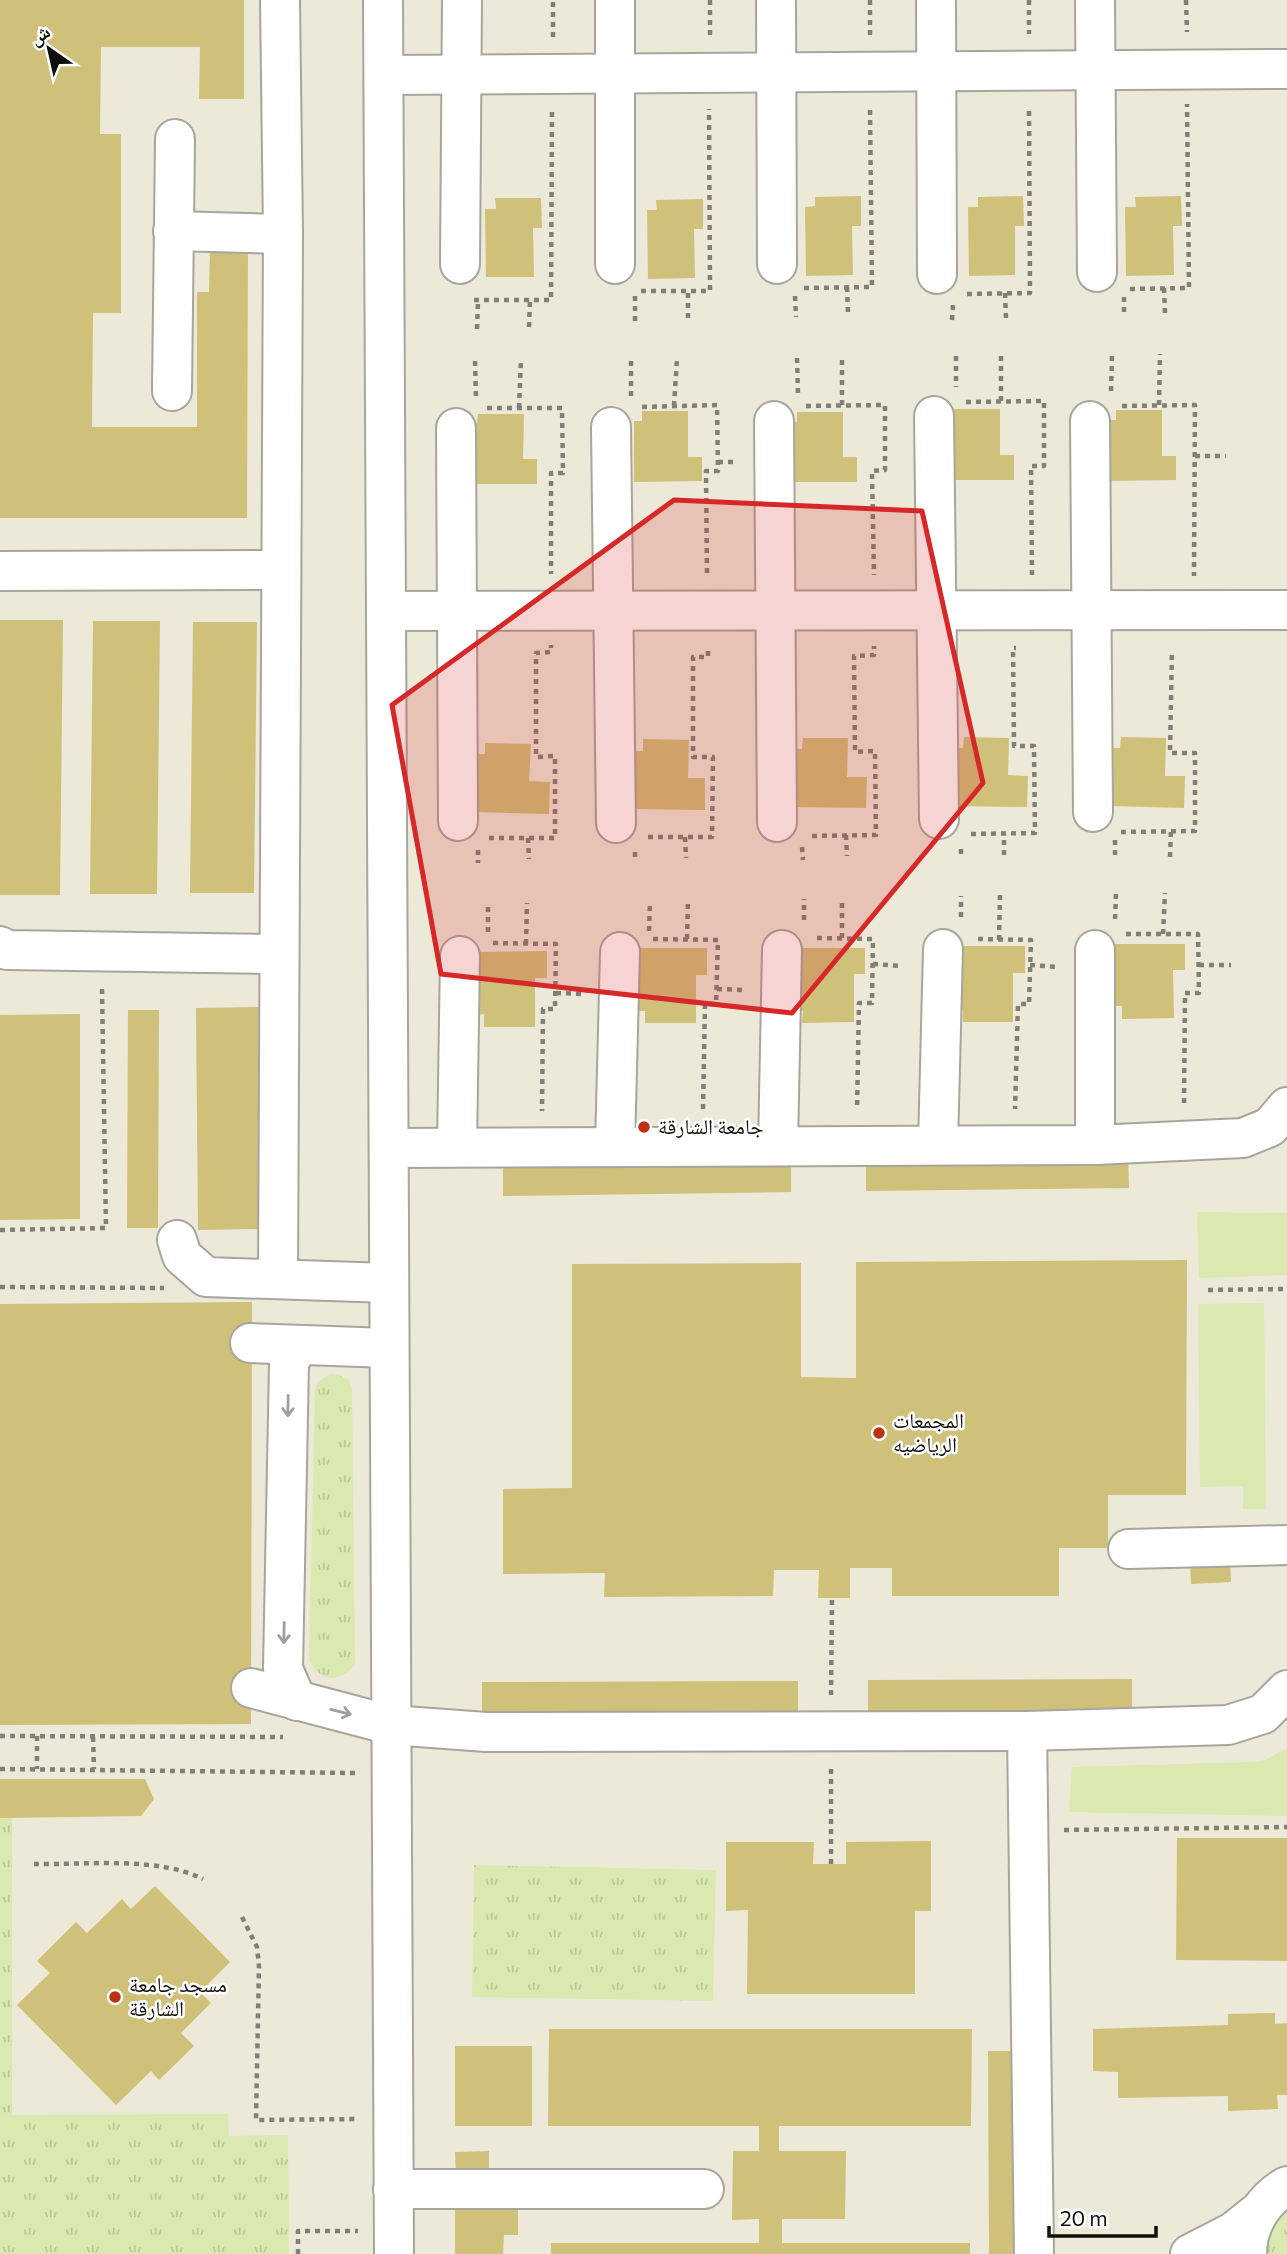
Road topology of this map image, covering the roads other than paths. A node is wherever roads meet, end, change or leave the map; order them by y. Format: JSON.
{"nodes":[{"id":1,"x":280,"y":0,"type":"edge"},
{"id":2,"x":383,"y":0,"type":"edge"},
{"id":3,"x":461,"y":0,"type":"edge"},
{"id":4,"x":615,"y":0,"type":"edge"},
{"id":5,"x":776,"y":0,"type":"edge"},
{"id":6,"x":936,"y":0,"type":"edge"},
{"id":7,"x":1095,"y":0,"type":"edge"},
{"id":8,"x":1287,"y":69,"type":"edge"},
{"id":9,"x":1096,"y":71,"type":"junction"},
{"id":10,"x":776,"y":72,"type":"junction"},
{"id":11,"x":936,"y":72,"type":"junction"},
{"id":12,"x":615,"y":73,"type":"junction"},
{"id":13,"x":461,"y":74,"type":"junction"},
{"id":14,"x":384,"y":75,"type":"junction"},
{"id":15,"x":175,"y":139,"type":"dead end"},
{"id":16,"x":173,"y":231,"type":"junction"},
{"id":17,"x":283,"y":234,"type":"junction"},
{"id":18,"x":460,"y":264,"type":"road end"},
{"id":19,"x":777,"y":264,"type":"dead end"},
{"id":20,"x":1097,"y":272,"type":"dead end"},
{"id":21,"x":937,"y":274,"type":"road end"},
{"id":22,"x":625,"y":278,"type":"road end"},
{"id":23,"x":172,"y":391,"type":"dead end"},
{"id":24,"x":945,"y":409,"type":"road end"},
{"id":25,"x":1101,"y":413,"type":"road end"},
{"id":26,"x":774,"y":421,"type":"dead end"},
{"id":27,"x":611,"y":427,"type":"dead end"},
{"id":28,"x":456,"y":428,"type":"dead end"},
{"id":29,"x":279,"y":570,"type":"junction"},
{"id":30,"x":0,"y":571,"type":"edge"},
{"id":31,"x":457,"y":610,"type":"junction"},
{"id":32,"x":775,"y":610,"type":"junction"},
{"id":33,"x":936,"y":610,"type":"junction"},
{"id":34,"x":1092,"y":610,"type":"junction"},
{"id":35,"x":1287,"y":610,"type":"edge"},
{"id":36,"x":386,"y":611,"type":"junction"},
{"id":37,"x":613,"y":611,"type":"junction"},
{"id":38,"x":1093,"y":812,"type":"road end"},
{"id":39,"x":939,"y":819,"type":"road end"},
{"id":40,"x":458,"y":821,"type":"road end"},
{"id":41,"x":777,"y":822,"type":"road end"},
{"id":42,"x":616,"y":823,"type":"road end"},
{"id":43,"x":1105,"y":942,"type":"road end"},
{"id":44,"x":0,"y":946,"type":"edge"},
{"id":45,"x":943,"y":949,"type":"road end"},
{"id":46,"x":782,"y":950,"type":"road end"},
{"id":47,"x":620,"y":952,"type":"dead end"},
{"id":48,"x":278,"y":954,"type":"junction"},
{"id":49,"x":460,"y":956,"type":"dead end"},
{"id":50,"x":1287,"y":1107,"type":"edge"},
{"id":51,"x":1095,"y":1144,"type":"junction"},
{"id":52,"x":938,"y":1145,"type":"junction"},
{"id":53,"x":778,"y":1146,"type":"junction"},
{"id":54,"x":457,"y":1147,"type":"junction"},
{"id":55,"x":615,"y":1147,"type":"junction"},
{"id":56,"x":388,"y":1148,"type":"junction"},
{"id":57,"x":177,"y":1240,"type":"dead end"},
{"id":58,"x":278,"y":1279,"type":"junction"},
{"id":59,"x":389,"y":1283,"type":"junction"},
{"id":60,"x":250,"y":1343,"type":"dead end"},
{"id":61,"x":305,"y":1345,"type":"junction"},
{"id":62,"x":389,"y":1348,"type":"junction"},
{"id":63,"x":1287,"y":1545,"type":"edge"},
{"id":64,"x":1128,"y":1549,"type":"dead end"},
{"id":65,"x":251,"y":1688,"type":"dead end"},
{"id":66,"x":1287,"y":1690,"type":"edge"},
{"id":67,"x":297,"y":1719,"type":"junction"},
{"id":68,"x":391,"y":1725,"type":"junction"},
{"id":69,"x":1027,"y":1731,"type":"junction"},
{"id":70,"x":1287,"y":2186,"type":"edge"},
{"id":71,"x":393,"y":2189,"type":"junction"},
{"id":72,"x":704,"y":2189,"type":"dead end"},
{"id":73,"x":1257,"y":2213,"type":"junction"},
{"id":74,"x":394,"y":2242,"type":"edge"},
{"id":75,"x":1034,"y":2254,"type":"edge"},
{"id":76,"x":1190,"y":2254,"type":"edge"},
{"id":77,"x":1247,"y":2254,"type":"edge"}],
"edges":[{"from":1,"to":17,"type":"street"},
{"from":2,"to":14,"type":"street"},
{"from":3,"to":13,"type":"street"},
{"from":4,"to":12,"type":"street"},
{"from":5,"to":10,"type":"street"},
{"from":6,"to":11,"type":"street"},
{"from":7,"to":9,"type":"street"},
{"from":8,"to":9,"type":"street"},
{"from":9,"to":11,"type":"street"},
{"from":9,"to":20,"type":"street"},
{"from":10,"to":11,"type":"street"},
{"from":10,"to":12,"type":"street"},
{"from":10,"to":19,"type":"street"},
{"from":11,"to":21,"type":"street"},
{"from":12,"to":13,"type":"street"},
{"from":12,"to":22,"type":"street"},
{"from":13,"to":14,"type":"street"},
{"from":13,"to":18,"type":"street"},
{"from":14,"to":36,"type":"street"},
{"from":15,"to":16,"type":"street"},
{"from":16,"to":17,"type":"street"},
{"from":16,"to":23,"type":"street"},
{"from":17,"to":29,"type":"street"},
{"from":24,"to":33,"type":"street"},
{"from":25,"to":34,"type":"street"},
{"from":26,"to":32,"type":"street"},
{"from":27,"to":37,"type":"street"},
{"from":28,"to":31,"type":"street"},
{"from":29,"to":30,"type":"street"},
{"from":29,"to":48,"type":"street"},
{"from":31,"to":36,"type":"street"},
{"from":31,"to":37,"type":"street"},
{"from":31,"to":40,"type":"street"},
{"from":32,"to":33,"type":"street"},
{"from":32,"to":37,"type":"street"},
{"from":32,"to":41,"type":"street"},
{"from":33,"to":34,"type":"street"},
{"from":33,"to":39,"type":"street"},
{"from":34,"to":35,"type":"street"},
{"from":34,"to":38,"type":"street"},
{"from":36,"to":56,"type":"street"},
{"from":37,"to":42,"type":"street"},
{"from":43,"to":51,"type":"street"},
{"from":44,"to":48,"type":"street"},
{"from":45,"to":52,"type":"street"},
{"from":46,"to":53,"type":"street"},
{"from":47,"to":55,"type":"street"},
{"from":48,"to":58,"type":"street"},
{"from":49,"to":54,"type":"street"},
{"from":50,"to":51,"type":"street"},
{"from":51,"to":52,"type":"street"},
{"from":52,"to":53,"type":"street"},
{"from":53,"to":55,"type":"street"},
{"from":54,"to":55,"type":"street"},
{"from":54,"to":56,"type":"street"},
{"from":56,"to":59,"type":"street"},
{"from":57,"to":58,"type":"street"},
{"from":58,"to":59,"type":"street"},
{"from":59,"to":62,"type":"street"},
{"from":60,"to":61,"type":"street"},
{"from":61,"to":62,"type":"street"},
{"from":61,"to":67,"type":"street","one_way":true},
{"from":62,"to":68,"type":"street"},
{"from":63,"to":64,"type":"street"},
{"from":65,"to":67,"type":"street"},
{"from":66,"to":69,"type":"street"},
{"from":67,"to":68,"type":"street","one_way":true},
{"from":68,"to":69,"type":"street"},
{"from":68,"to":71,"type":"street"},
{"from":69,"to":75,"type":"street"},
{"from":70,"to":73,"type":"street"},
{"from":71,"to":72,"type":"street"},
{"from":71,"to":74,"type":"street"},
{"from":73,"to":76,"type":"street"},
{"from":73,"to":77,"type":"street"}]}
